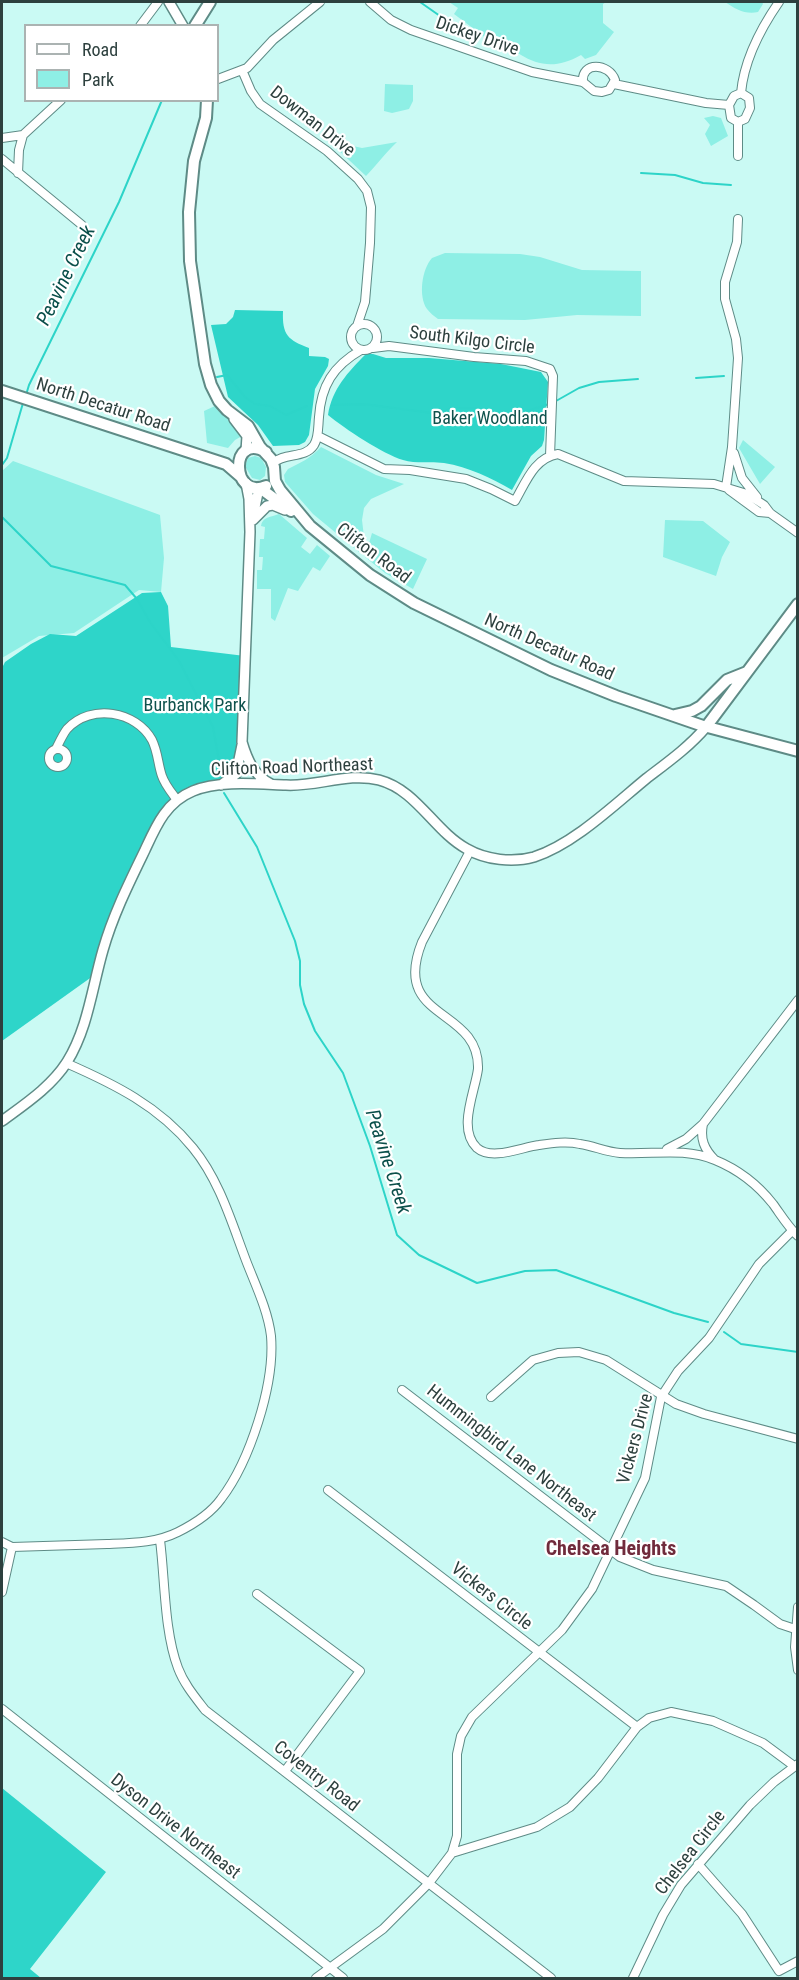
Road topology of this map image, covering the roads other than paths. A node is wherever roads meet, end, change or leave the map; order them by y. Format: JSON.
{"nodes":[{"id":1,"x":158,"y":2,"type":"edge"},
{"id":2,"x":169,"y":2,"type":"edge"},
{"id":3,"x":210,"y":2,"type":"edge"},
{"id":4,"x":320,"y":2,"type":"edge"},
{"id":5,"x":370,"y":2,"type":"edge"},
{"id":6,"x":779,"y":2,"type":"edge"},
{"id":7,"x":142,"y":24,"type":"edge"},
{"id":8,"x":182,"y":24,"type":"edge"},
{"id":9,"x":196,"y":24,"type":"edge"},
{"id":10,"x":242,"y":70,"type":"junction"},
{"id":11,"x":219,"y":79,"type":"edge"},
{"id":12,"x":583,"y":82,"type":"junction"},
{"id":13,"x":614,"y":84,"type":"junction"},
{"id":14,"x":741,"y":93,"type":"junction"},
{"id":15,"x":59,"y":102,"type":"edge"},
{"id":16,"x":207,"y":103,"type":"edge"},
{"id":17,"x":729,"y":105,"type":"junction"},
{"id":18,"x":738,"y":122,"type":"junction"},
{"id":19,"x":23,"y":135,"type":"junction"},
{"id":20,"x":2,"y":138,"type":"edge"},
{"id":21,"x":738,"y":156,"type":"dead end"},
{"id":22,"x":2,"y":159,"type":"edge"},
{"id":23,"x":18,"y":173,"type":"junction"},
{"id":24,"x":189,"y":212,"type":"joint"},
{"id":25,"x":738,"y":219,"type":"dead end"},
{"id":26,"x":82,"y":225,"type":"dead end"},
{"id":27,"x":190,"y":261,"type":"joint"},
{"id":28,"x":365,"y":302,"type":"junction"},
{"id":29,"x":357,"y":326,"type":"junction"},
{"id":30,"x":372,"y":327,"type":"junction"},
{"id":31,"x":378,"y":338,"type":"junction"},
{"id":32,"x":389,"y":346,"type":"junction"},
{"id":33,"x":373,"y":348,"type":"junction"},
{"id":34,"x":361,"y":350,"type":"junction"},
{"id":35,"x":2,"y":391,"type":"edge"},
{"id":36,"x":227,"y":410,"type":"junction"},
{"id":37,"x":318,"y":436,"type":"junction"},
{"id":38,"x":732,"y":447,"type":"junction"},
{"id":39,"x":264,"y":451,"type":"junction"},
{"id":40,"x":194,"y":453,"type":"junction"},
{"id":41,"x":244,"y":453,"type":"junction"},
{"id":42,"x":550,"y":456,"type":"junction"},
{"id":43,"x":274,"y":468,"type":"junction"},
{"id":44,"x":243,"y":480,"type":"junction"},
{"id":45,"x":726,"y":487,"type":"junction"},
{"id":46,"x":260,"y":488,"type":"junction"},
{"id":47,"x":764,"y":505,"type":"junction"},
{"id":48,"x":293,"y":513,"type":"junction"},
{"id":49,"x":770,"y":513,"type":"junction"},
{"id":50,"x":253,"y":520,"type":"junction"},
{"id":51,"x":310,"y":526,"type":"junction"},
{"id":52,"x":249,"y":532,"type":"junction"},
{"id":53,"x":798,"y":533,"type":"edge"},
{"id":54,"x":798,"y":604,"type":"edge"},
{"id":55,"x":768,"y":645,"type":"junction"},
{"id":56,"x":521,"y":656,"type":"joint"},
{"id":57,"x":747,"y":672,"type":"junction"},
{"id":58,"x":717,"y":713,"type":"junction"},
{"id":59,"x":673,"y":715,"type":"junction"},
{"id":60,"x":706,"y":727,"type":"junction"},
{"id":61,"x":242,"y":742,"type":"junction"},
{"id":62,"x":56,"y":749,"type":"dead end"},
{"id":63,"x":798,"y":751,"type":"edge"},
{"id":64,"x":271,"y":784,"type":"junction"},
{"id":65,"x":219,"y":785,"type":"junction"},
{"id":66,"x":177,"y":800,"type":"junction"},
{"id":67,"x":470,"y":851,"type":"junction"},
{"id":68,"x":798,"y":1000,"type":"edge"},
{"id":69,"x":66,"y":1062,"type":"junction"},
{"id":70,"x":2,"y":1121,"type":"edge"},
{"id":71,"x":703,"y":1124,"type":"junction"},
{"id":72,"x":654,"y":1152,"type":"junction"},
{"id":73,"x":715,"y":1160,"type":"junction"},
{"id":74,"x":795,"y":1234,"type":"edge"},
{"id":75,"x":402,"y":1390,"type":"dead end"},
{"id":76,"x":661,"y":1396,"type":"junction"},
{"id":77,"x":491,"y":1397,"type":"dead end"},
{"id":78,"x":798,"y":1439,"type":"edge"},
{"id":79,"x":328,"y":1490,"type":"dead end"},
{"id":80,"x":160,"y":1540,"type":"junction"},
{"id":81,"x":2,"y":1542,"type":"edge"},
{"id":82,"x":12,"y":1546,"type":"junction"},
{"id":83,"x":612,"y":1551,"type":"junction"},
{"id":84,"x":2,"y":1592,"type":"edge"},
{"id":85,"x":257,"y":1594,"type":"dead end"},
{"id":86,"x":798,"y":1607,"type":"edge"},
{"id":87,"x":795,"y":1629,"type":"junction"},
{"id":88,"x":539,"y":1652,"type":"junction"},
{"id":89,"x":798,"y":1670,"type":"edge"},
{"id":90,"x":2,"y":1709,"type":"edge"},
{"id":91,"x":637,"y":1727,"type":"junction"},
{"id":92,"x":796,"y":1765,"type":"edge"},
{"id":93,"x":285,"y":1772,"type":"junction"},
{"id":94,"x":452,"y":1853,"type":"junction"},
{"id":95,"x":698,"y":1864,"type":"junction"},
{"id":96,"x":429,"y":1883,"type":"junction"},
{"id":97,"x":798,"y":1960,"type":"edge"},
{"id":98,"x":330,"y":1968,"type":"junction"},
{"id":99,"x":316,"y":1978,"type":"edge"},
{"id":100,"x":343,"y":1978,"type":"edge"},
{"id":101,"x":551,"y":1978,"type":"edge"},
{"id":102,"x":633,"y":1978,"type":"edge"}],
"edges":[{"from":1,"to":7,"type":"street"},
{"from":2,"to":8,"type":"street"},
{"from":3,"to":9,"type":"main road"},
{"from":4,"to":10,"type":"street"},
{"from":5,"to":12,"type":"street","name":"Dickey Drive"},
{"from":6,"to":14,"type":"street"},
{"from":10,"to":11,"type":"street"},
{"from":10,"to":28,"type":"street","name":"Dowman Drive"},
{"from":12,"to":13,"type":"street","name":"Dickey Drive"},
{"from":12,"to":13,"type":"street"},
{"from":13,"to":17,"type":"street","name":"Dickey Drive"},
{"from":14,"to":17,"type":"street"},
{"from":14,"to":18,"type":"street"},
{"from":15,"to":19,"type":"street"},
{"from":16,"to":24,"type":"street"},
{"from":17,"to":18,"type":"street"},
{"from":18,"to":21,"type":"street"},
{"from":19,"to":20,"type":"street"},
{"from":19,"to":23,"type":"street"},
{"from":22,"to":23,"type":"street"},
{"from":23,"to":26,"type":"street"},
{"from":24,"to":27,"type":"main road"},
{"from":25,"to":38,"type":"street"},
{"from":27,"to":36,"type":"street"},
{"from":28,"to":29,"type":"street","name":"Dowman Drive"},
{"from":28,"to":30,"type":"street","name":"Dowman Drive"},
{"from":29,"to":30,"type":"street"},
{"from":29,"to":34,"type":"street","name":"Dowman Drive"},
{"from":30,"to":31,"type":"street","name":"Dowman Drive"},
{"from":31,"to":32,"type":"street","name":"South Kilgo Circle"},
{"from":31,"to":33,"type":"street"},
{"from":32,"to":33,"type":"street","name":"South Kilgo Circle"},
{"from":32,"to":42,"type":"street","name":"South Kilgo Circle"},
{"from":33,"to":34,"type":"street"},
{"from":34,"to":37,"type":"street"},
{"from":35,"to":40,"type":"main road","name":"North Decatur Road"},
{"from":36,"to":39,"type":"street"},
{"from":36,"to":41,"type":"street"},
{"from":37,"to":42,"type":"street"},
{"from":37,"to":43,"type":"street"},
{"from":38,"to":45,"type":"street"},
{"from":38,"to":47,"type":"street"},
{"from":39,"to":41,"type":"main road"},
{"from":39,"to":43,"type":"main road"},
{"from":40,"to":41,"type":"main road","name":"North Decatur Road"},
{"from":40,"to":44,"type":"main road","name":"North Decatur Road"},
{"from":41,"to":44,"type":"main road"},
{"from":42,"to":45,"type":"street"},
{"from":43,"to":46,"type":"main road"},
{"from":43,"to":51,"type":"main road"},
{"from":44,"to":46,"type":"main road"},
{"from":44,"to":52,"type":"street"},
{"from":45,"to":47,"type":"street"},
{"from":45,"to":49,"type":"street"},
{"from":46,"to":48,"type":"main road"},
{"from":46,"to":50,"type":"street"},
{"from":47,"to":49,"type":"street"},
{"from":48,"to":50,"type":"street"},
{"from":48,"to":51,"type":"main road"},
{"from":49,"to":53,"type":"street"},
{"from":50,"to":52,"type":"street"},
{"from":51,"to":56,"type":"main road","name":"Clifton Road"},
{"from":52,"to":61,"type":"street"},
{"from":54,"to":55,"type":"main road"},
{"from":55,"to":57,"type":"main road"},
{"from":55,"to":58,"type":"main road"},
{"from":56,"to":59,"type":"main road","name":"North Decatur Road"},
{"from":57,"to":58,"type":"main road"},
{"from":57,"to":59,"type":"main road"},
{"from":58,"to":60,"type":"main road"},
{"from":59,"to":60,"type":"main road","name":"North Decatur Road"},
{"from":60,"to":63,"type":"main road","name":"North Decatur Road"},
{"from":60,"to":67,"type":"street","name":"Clifton Road Northeast"},
{"from":61,"to":64,"type":"street"},
{"from":61,"to":65,"type":"street"},
{"from":62,"to":66,"type":"street"},
{"from":64,"to":65,"type":"street","name":"Clifton Road Northeast"},
{"from":64,"to":67,"type":"street","name":"Clifton Road Northeast"},
{"from":65,"to":66,"type":"street","name":"Clifton Road Northeast"},
{"from":66,"to":69,"type":"street","name":"Clifton Road Northeast"},
{"from":67,"to":72,"type":"street"},
{"from":68,"to":71,"type":"street"},
{"from":69,"to":70,"type":"street","name":"Clifton Road Northeast"},
{"from":69,"to":80,"type":"street"},
{"from":71,"to":72,"type":"street"},
{"from":71,"to":73,"type":"street"},
{"from":72,"to":73,"type":"street"},
{"from":73,"to":74,"type":"street"},
{"from":74,"to":76,"type":"street","name":"Vickers Drive"},
{"from":75,"to":83,"type":"street","name":"Hummingbird Lane Northeast"},
{"from":76,"to":77,"type":"street"},
{"from":76,"to":78,"type":"street"},
{"from":76,"to":83,"type":"street","name":"Vickers Drive"},
{"from":79,"to":88,"type":"street","name":"Vickers Circle"},
{"from":80,"to":82,"type":"street"},
{"from":80,"to":93,"type":"street","name":"Coventry Road"},
{"from":81,"to":82,"type":"street"},
{"from":82,"to":84,"type":"street"},
{"from":83,"to":87,"type":"street","name":"Hummingbird Lane Northeast"},
{"from":83,"to":88,"type":"street","name":"Vickers Drive"},
{"from":85,"to":93,"type":"street"},
{"from":86,"to":87,"type":"street"},
{"from":87,"to":89,"type":"street"},
{"from":88,"to":91,"type":"street","name":"Vickers Circle"},
{"from":88,"to":94,"type":"street","name":"Vickers Drive"},
{"from":90,"to":98,"type":"street","name":"Dyson Drive Northeast"},
{"from":91,"to":92,"type":"street"},
{"from":91,"to":94,"type":"street"},
{"from":92,"to":95,"type":"street","name":"Chelsea Circle"},
{"from":93,"to":96,"type":"street","name":"Coventry Road"},
{"from":94,"to":96,"type":"street"},
{"from":95,"to":97,"type":"street"},
{"from":95,"to":102,"type":"street","name":"Chelsea Circle"},
{"from":96,"to":98,"type":"street"},
{"from":96,"to":101,"type":"street","name":"Coventry Road"},
{"from":98,"to":99,"type":"street"},
{"from":98,"to":100,"type":"street","name":"Dyson Drive Northeast"}]}
